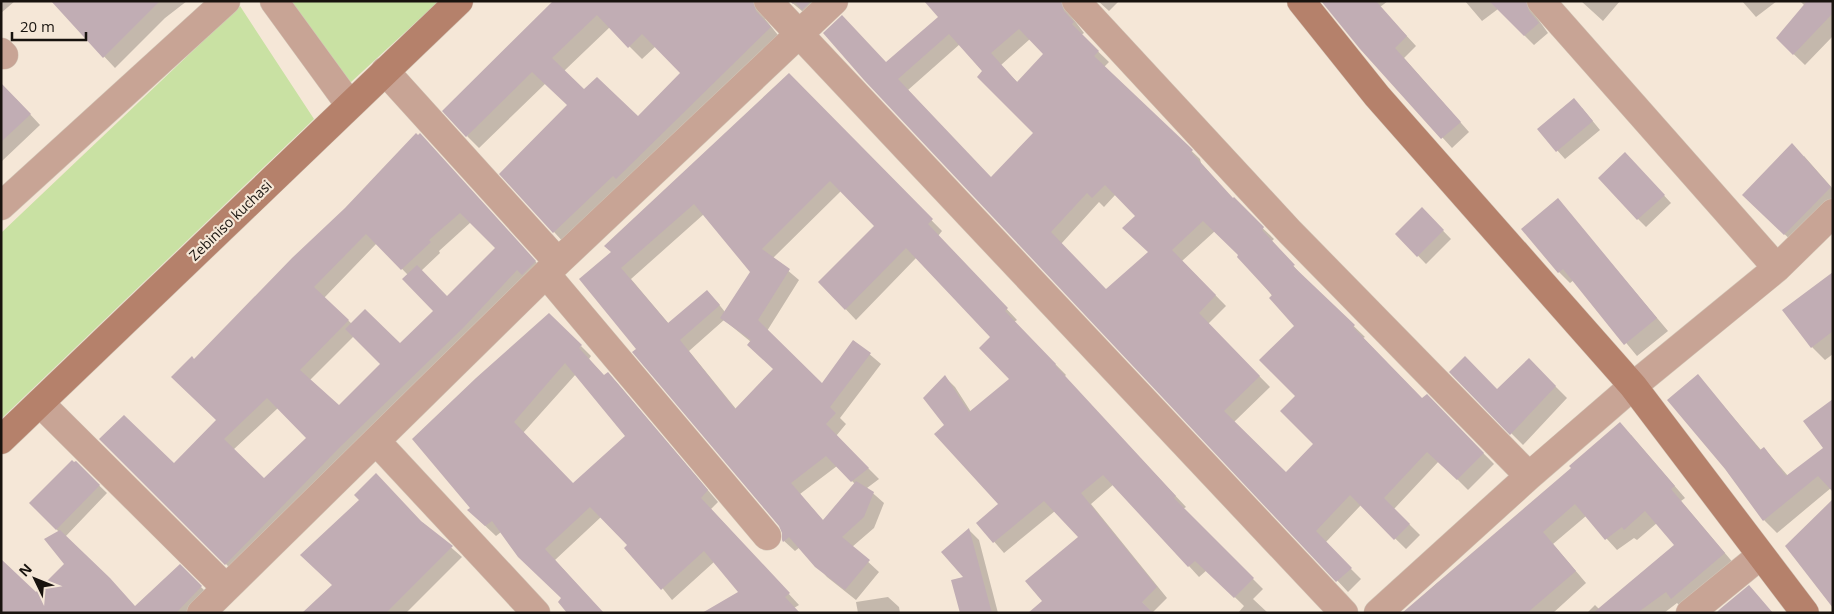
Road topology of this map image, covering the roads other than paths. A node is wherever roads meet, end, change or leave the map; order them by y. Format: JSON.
{"nodes":[{"id":1,"x":226,"y":1,"type":"edge"},
{"id":2,"x":274,"y":1,"type":"edge"},
{"id":3,"x":459,"y":1,"type":"edge"},
{"id":4,"x":768,"y":1,"type":"edge"},
{"id":5,"x":834,"y":1,"type":"edge"},
{"id":6,"x":1076,"y":1,"type":"edge"},
{"id":7,"x":1301,"y":1,"type":"edge"},
{"id":8,"x":1541,"y":1,"type":"edge"},
{"id":9,"x":798,"y":35,"type":"junction"},
{"id":10,"x":385,"y":71,"type":"junction"},
{"id":11,"x":349,"y":104,"type":"junction"},
{"id":12,"x":1,"y":206,"type":"edge"},
{"id":13,"x":1833,"y":213,"type":"edge"},
{"id":14,"x":552,"y":268,"type":"junction"},
{"id":15,"x":1777,"y":268,"type":"junction"},
{"id":16,"x":1633,"y":386,"type":"junction"},
{"id":17,"x":40,"y":403,"type":"junction"},
{"id":18,"x":1,"y":440,"type":"edge"},
{"id":19,"x":376,"y":441,"type":"junction"},
{"id":20,"x":1529,"y":476,"type":"junction"},
{"id":21,"x":767,"y":536,"type":"dead end"},
{"id":22,"x":1760,"y":556,"type":"junction"},
{"id":23,"x":226,"y":588,"type":"junction"},
{"id":24,"x":201,"y":613,"type":"edge"},
{"id":25,"x":536,"y":613,"type":"edge"},
{"id":26,"x":1344,"y":613,"type":"edge"},
{"id":27,"x":1378,"y":613,"type":"edge"},
{"id":28,"x":1690,"y":613,"type":"edge"},
{"id":29,"x":1805,"y":613,"type":"edge"}],
"edges":[{"from":1,"to":12,"type":"street"},
{"from":2,"to":11,"type":"street"},
{"from":3,"to":10,"type":"street","name":"Zebiniso kuchasi"},
{"from":4,"to":9,"type":"street"},
{"from":5,"to":9,"type":"street"},
{"from":6,"to":20,"type":"street"},
{"from":7,"to":16,"type":"street"},
{"from":8,"to":15,"type":"street"},
{"from":9,"to":14,"type":"street"},
{"from":9,"to":26,"type":"street"},
{"from":10,"to":11,"type":"street","name":"Zebiniso kuchasi"},
{"from":10,"to":14,"type":"street"},
{"from":11,"to":17,"type":"street","name":"Zebiniso kuchasi"},
{"from":13,"to":15,"type":"street"},
{"from":14,"to":19,"type":"street"},
{"from":14,"to":21,"type":"street"},
{"from":15,"to":16,"type":"street"},
{"from":16,"to":20,"type":"street"},
{"from":16,"to":22,"type":"street"},
{"from":17,"to":18,"type":"street","name":"Zebiniso kuchasi"},
{"from":17,"to":23,"type":"street"},
{"from":19,"to":23,"type":"street"},
{"from":19,"to":25,"type":"street"},
{"from":20,"to":27,"type":"street"},
{"from":22,"to":28,"type":"street"},
{"from":22,"to":29,"type":"street"},
{"from":23,"to":24,"type":"street"}]}
